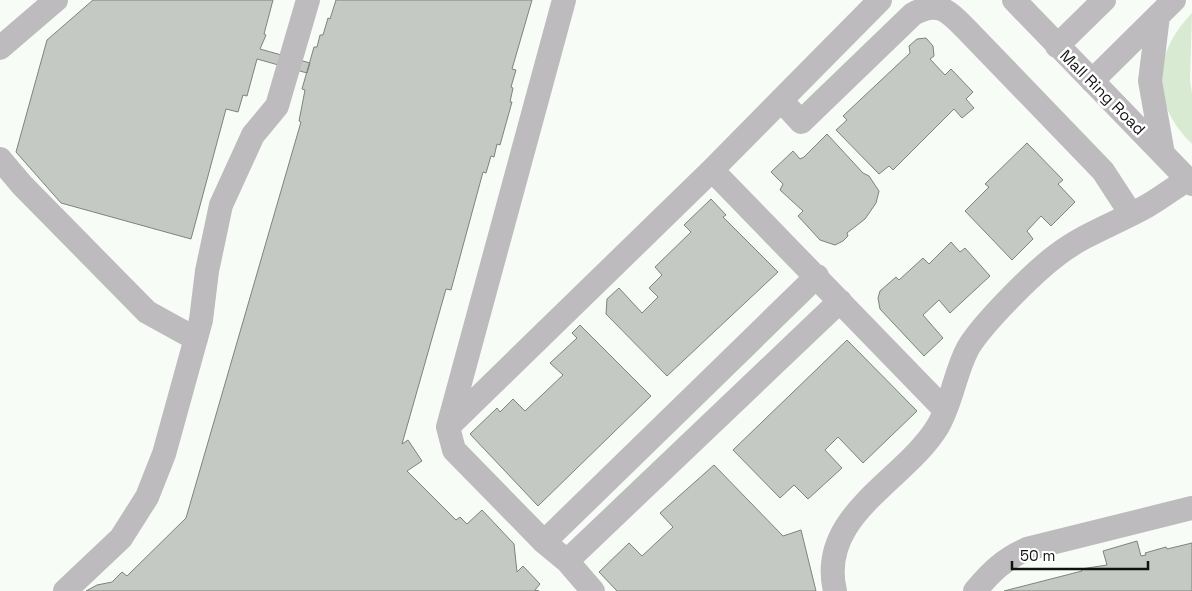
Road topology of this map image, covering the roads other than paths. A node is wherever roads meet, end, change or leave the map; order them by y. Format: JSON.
{"nodes":[{"id":1,"x":56,"y":0,"type":"edge"},
{"id":2,"x":308,"y":0,"type":"edge"},
{"id":3,"x":564,"y":0,"type":"edge"},
{"id":4,"x":880,"y":0,"type":"edge"},
{"id":5,"x":1014,"y":0,"type":"edge"},
{"id":6,"x":1104,"y":0,"type":"edge"},
{"id":7,"x":1166,"y":8,"type":"edge"},
{"id":8,"x":1057,"y":46,"type":"junction"},
{"id":9,"x":0,"y":48,"type":"edge"},
{"id":10,"x":1092,"y":81,"type":"junction"},
{"id":11,"x":781,"y":100,"type":"junction"},
{"id":12,"x":1163,"y":154,"type":"junction"},
{"id":13,"x":0,"y":159,"type":"edge"},
{"id":14,"x":712,"y":170,"type":"junction"},
{"id":15,"x":1190,"y":181,"type":"edge"},
{"id":16,"x":1130,"y":214,"type":"junction"},
{"id":17,"x":817,"y":276,"type":"junction"},
{"id":18,"x":840,"y":301,"type":"junction"},
{"id":19,"x":196,"y":339,"type":"junction"},
{"id":20,"x":945,"y":410,"type":"junction"},
{"id":21,"x":448,"y":427,"type":"junction"},
{"id":22,"x":1192,"y":508,"type":"edge"},
{"id":23,"x":544,"y":542,"type":"junction"},
{"id":24,"x":567,"y":561,"type":"junction"},
{"id":25,"x":65,"y":591,"type":"edge"},
{"id":26,"x":593,"y":591,"type":"edge"},
{"id":27,"x":835,"y":591,"type":"edge"},
{"id":28,"x":975,"y":591,"type":"edge"}],
"edges":[{"from":1,"to":9,"type":"street"},
{"from":2,"to":19,"type":"street"},
{"from":3,"to":21,"type":"street"},
{"from":4,"to":11,"type":"street"},
{"from":5,"to":8,"type":"street","name":"Mall Ring Road"},
{"from":6,"to":8,"type":"street"},
{"from":7,"to":10,"type":"street"},
{"from":7,"to":12,"type":"street"},
{"from":8,"to":10,"type":"street","name":"Mall Ring Road"},
{"from":10,"to":12,"type":"street","name":"Mall Ring Road"},
{"from":11,"to":14,"type":"street"},
{"from":11,"to":16,"type":"street"},
{"from":12,"to":15,"type":"street","name":"Mall Ring Road"},
{"from":13,"to":19,"type":"street"},
{"from":14,"to":17,"type":"street"},
{"from":14,"to":21,"type":"street"},
{"from":15,"to":16,"type":"street"},
{"from":16,"to":20,"type":"street"},
{"from":17,"to":18,"type":"street"},
{"from":17,"to":23,"type":"street"},
{"from":18,"to":20,"type":"street"},
{"from":18,"to":24,"type":"street"},
{"from":19,"to":25,"type":"street"},
{"from":20,"to":27,"type":"street"},
{"from":21,"to":23,"type":"street"},
{"from":22,"to":28,"type":"street"},
{"from":23,"to":24,"type":"street"},
{"from":24,"to":26,"type":"street"}]}
